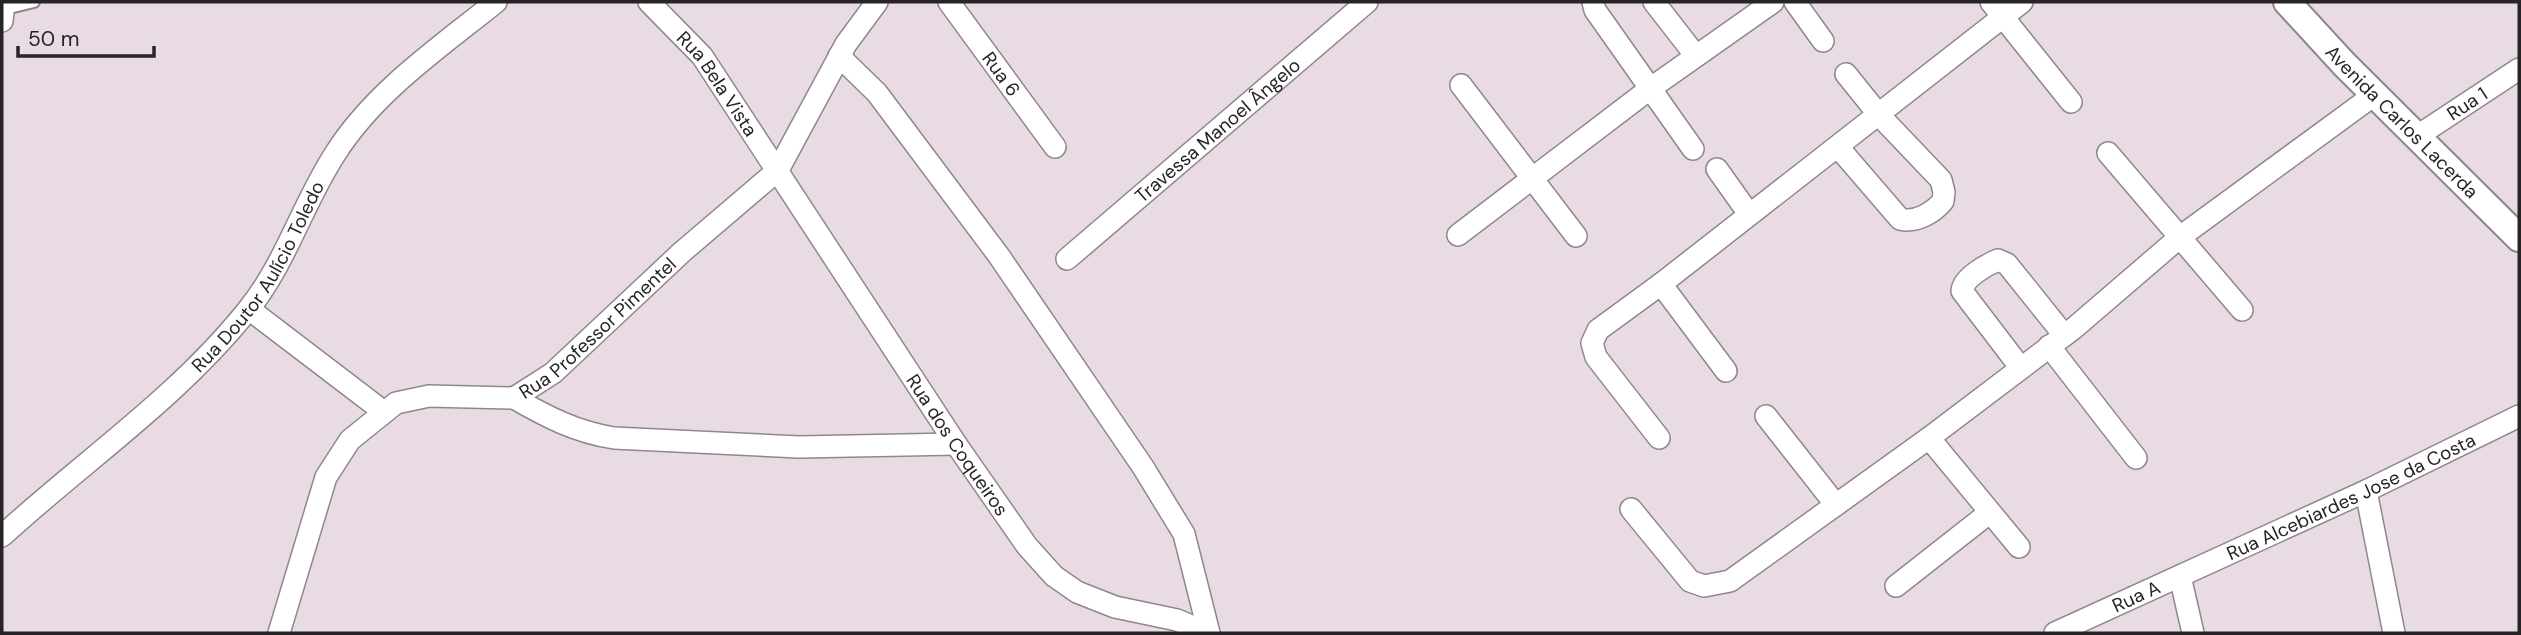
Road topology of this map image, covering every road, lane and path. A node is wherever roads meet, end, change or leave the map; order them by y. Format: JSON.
{"nodes":[{"id":1,"x":34,"y":2,"type":"edge"},
{"id":2,"x":496,"y":2,"type":"edge"},
{"id":3,"x":649,"y":2,"type":"edge"},
{"id":4,"x":877,"y":2,"type":"edge"},
{"id":5,"x":949,"y":2,"type":"edge"},
{"id":6,"x":1367,"y":2,"type":"edge"},
{"id":7,"x":1593,"y":2,"type":"edge"},
{"id":8,"x":1654,"y":2,"type":"edge"},
{"id":9,"x":1773,"y":2,"type":"edge"},
{"id":10,"x":1796,"y":2,"type":"edge"},
{"id":11,"x":2022,"y":2,"type":"edge"},
{"id":12,"x":2287,"y":2,"type":"edge"},
{"id":13,"x":1997,"y":9,"type":"edge"},
{"id":14,"x":4,"y":10,"type":"edge"},
{"id":15,"x":1823,"y":41,"type":"dead end"},
{"id":16,"x":1696,"y":55,"type":"junction"},
{"id":17,"x":839,"y":57,"type":"junction"},
{"id":18,"x":2519,"y":69,"type":"edge"},
{"id":19,"x":1846,"y":74,"type":"dead end"},
{"id":20,"x":1461,"y":85,"type":"dead end"},
{"id":21,"x":1651,"y":88,"type":"junction"},
{"id":22,"x":2374,"y":95,"type":"junction"},
{"id":23,"x":2071,"y":102,"type":"dead end"},
{"id":24,"x":1879,"y":115,"type":"junction"},
{"id":25,"x":2416,"y":137,"type":"junction"},
{"id":26,"x":1055,"y":147,"type":"dead end"},
{"id":27,"x":1838,"y":147,"type":"junction"},
{"id":28,"x":1693,"y":149,"type":"dead end"},
{"id":29,"x":2108,"y":153,"type":"dead end"},
{"id":30,"x":1717,"y":169,"type":"dead end"},
{"id":31,"x":778,"y":170,"type":"junction"},
{"id":32,"x":1531,"y":179,"type":"junction"},
{"id":33,"x":1749,"y":214,"type":"junction"},
{"id":34,"x":1458,"y":235,"type":"dead end"},
{"id":35,"x":1576,"y":236,"type":"dead end"},
{"id":36,"x":2180,"y":237,"type":"junction"},
{"id":37,"x":2519,"y":238,"type":"edge"},
{"id":38,"x":1068,"y":259,"type":"dead end"},
{"id":39,"x":1661,"y":284,"type":"junction"},
{"id":40,"x":249,"y":309,"type":"junction"},
{"id":41,"x":2242,"y":310,"type":"dead end"},
{"id":42,"x":2057,"y":341,"type":"junction"},
{"id":43,"x":2020,"y":367,"type":"junction"},
{"id":44,"x":1726,"y":371,"type":"dead end"},
{"id":45,"x":514,"y":398,"type":"junction"},
{"id":46,"x":384,"y":412,"type":"junction"},
{"id":47,"x":1766,"y":416,"type":"dead end"},
{"id":48,"x":2519,"y":416,"type":"edge"},
{"id":49,"x":1659,"y":438,"type":"dead end"},
{"id":50,"x":1929,"y":439,"type":"junction"},
{"id":51,"x":956,"y":444,"type":"junction"},
{"id":52,"x":2136,"y":458,"type":"dead end"},
{"id":53,"x":2366,"y":491,"type":"junction"},
{"id":54,"x":1836,"y":505,"type":"junction"},
{"id":55,"x":1631,"y":509,"type":"dead end"},
{"id":56,"x":1989,"y":513,"type":"junction"},
{"id":57,"x":2,"y":536,"type":"edge"},
{"id":58,"x":2019,"y":547,"type":"dead end"},
{"id":59,"x":2180,"y":576,"type":"junction"},
{"id":60,"x":1896,"y":586,"type":"dead end"},
{"id":61,"x":279,"y":633,"type":"edge"},
{"id":62,"x":1208,"y":633,"type":"edge"},
{"id":63,"x":2055,"y":633,"type":"edge"},
{"id":64,"x":2193,"y":633,"type":"edge"},
{"id":65,"x":2394,"y":633,"type":"edge"}],
"edges":[{"from":1,"to":14,"type":"lane"},
{"from":2,"to":40,"type":"street","name":"Rua Doutor Aulício Toledo"},
{"from":3,"to":31,"type":"street","name":"Rua Bela Vista"},
{"from":4,"to":17,"type":"street"},
{"from":5,"to":26,"type":"street","name":"Rua 6"},
{"from":6,"to":38,"type":"street","name":"Travessa Manoel Ângelo"},
{"from":7,"to":21,"type":"street"},
{"from":8,"to":16,"type":"street"},
{"from":9,"to":16,"type":"street"},
{"from":10,"to":15,"type":"street"},
{"from":11,"to":13,"type":"street"},
{"from":12,"to":22,"type":"street","name":"Avenida Carlos Lacerda"},
{"from":13,"to":23,"type":"street"},
{"from":13,"to":24,"type":"street"},
{"from":16,"to":21,"type":"street"},
{"from":17,"to":31,"type":"street"},
{"from":17,"to":62,"type":"street"},
{"from":18,"to":25,"type":"street","name":"Rua 1"},
{"from":19,"to":24,"type":"street"},
{"from":20,"to":32,"type":"street"},
{"from":21,"to":28,"type":"street"},
{"from":21,"to":32,"type":"street"},
{"from":22,"to":25,"type":"street","name":"Avenida Carlos Lacerda"},
{"from":22,"to":36,"type":"street"},
{"from":24,"to":27,"type":"street"},
{"from":24,"to":27,"type":"street"},
{"from":25,"to":37,"type":"street","name":"Avenida Carlos Lacerda"},
{"from":27,"to":33,"type":"street"},
{"from":29,"to":36,"type":"street"},
{"from":30,"to":33,"type":"street"},
{"from":31,"to":45,"type":"street","name":"Rua Professor Pimentel"},
{"from":31,"to":51,"type":"street","name":"Rua dos Coqueiros"},
{"from":32,"to":34,"type":"street"},
{"from":32,"to":35,"type":"street"},
{"from":33,"to":39,"type":"street"},
{"from":36,"to":41,"type":"street"},
{"from":36,"to":42,"type":"street"},
{"from":39,"to":44,"type":"street"},
{"from":39,"to":49,"type":"street"},
{"from":40,"to":46,"type":"street"},
{"from":40,"to":57,"type":"street","name":"Rua Doutor Aulício Toledo"},
{"from":42,"to":43,"type":"street"},
{"from":42,"to":43,"type":"street"},
{"from":42,"to":52,"type":"street"},
{"from":43,"to":50,"type":"street"},
{"from":45,"to":46,"type":"street","name":"Rua Professor Pimentel"},
{"from":45,"to":51,"type":"street"},
{"from":46,"to":61,"type":"street","name":"Rua Professor Pimentel"},
{"from":47,"to":54,"type":"street"},
{"from":48,"to":53,"type":"street","name":"Rua Alcebiardes Jose da Costa"},
{"from":50,"to":54,"type":"street"},
{"from":50,"to":56,"type":"street"},
{"from":51,"to":62,"type":"street","name":"Rua dos Coqueiros"},
{"from":53,"to":59,"type":"street","name":"Rua Alcebiardes Jose da Costa"},
{"from":53,"to":65,"type":"street"},
{"from":54,"to":55,"type":"street"},
{"from":56,"to":58,"type":"street"},
{"from":56,"to":60,"type":"street"},
{"from":59,"to":63,"type":"street","name":"Rua A"},
{"from":59,"to":64,"type":"street"}]}
